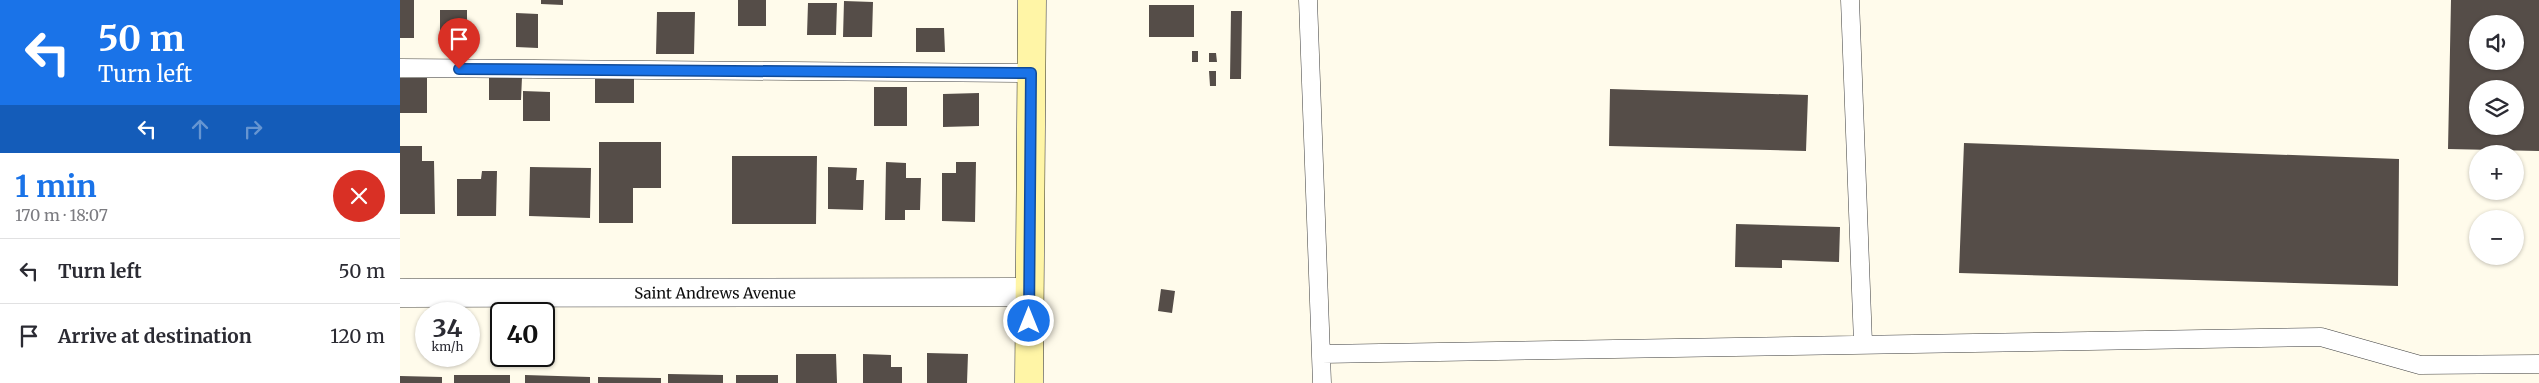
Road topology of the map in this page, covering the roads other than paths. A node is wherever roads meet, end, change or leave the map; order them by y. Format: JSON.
{"nodes":[{"id":1,"x":1032,"y":0,"type":"edge"},
{"id":2,"x":1308,"y":0,"type":"edge"},
{"id":3,"x":1850,"y":0,"type":"edge"},
{"id":4,"x":400,"y":68,"type":"edge"},
{"id":5,"x":1031,"y":73,"type":"junction"},
{"id":6,"x":1029,"y":292,"type":"junction"},
{"id":7,"x":400,"y":293,"type":"edge"},
{"id":8,"x":1863,"y":343,"type":"junction"},
{"id":9,"x":1322,"y":354,"type":"junction"},
{"id":10,"x":2539,"y":364,"type":"edge"},
{"id":11,"x":1029,"y":383,"type":"edge"},
{"id":12,"x":1322,"y":383,"type":"edge"}],
"edges":[{"from":1,"to":5,"type":"street"},
{"from":2,"to":9,"type":"lane"},
{"from":3,"to":8,"type":"lane"},
{"from":4,"to":5,"type":"lane"},
{"from":5,"to":6,"type":"street"},
{"from":6,"to":7,"type":"street","name":"Saint Andrews Avenue"},
{"from":6,"to":11,"type":"street"},
{"from":8,"to":9,"type":"lane"},
{"from":8,"to":10,"type":"lane"},
{"from":9,"to":12,"type":"lane"}]}
